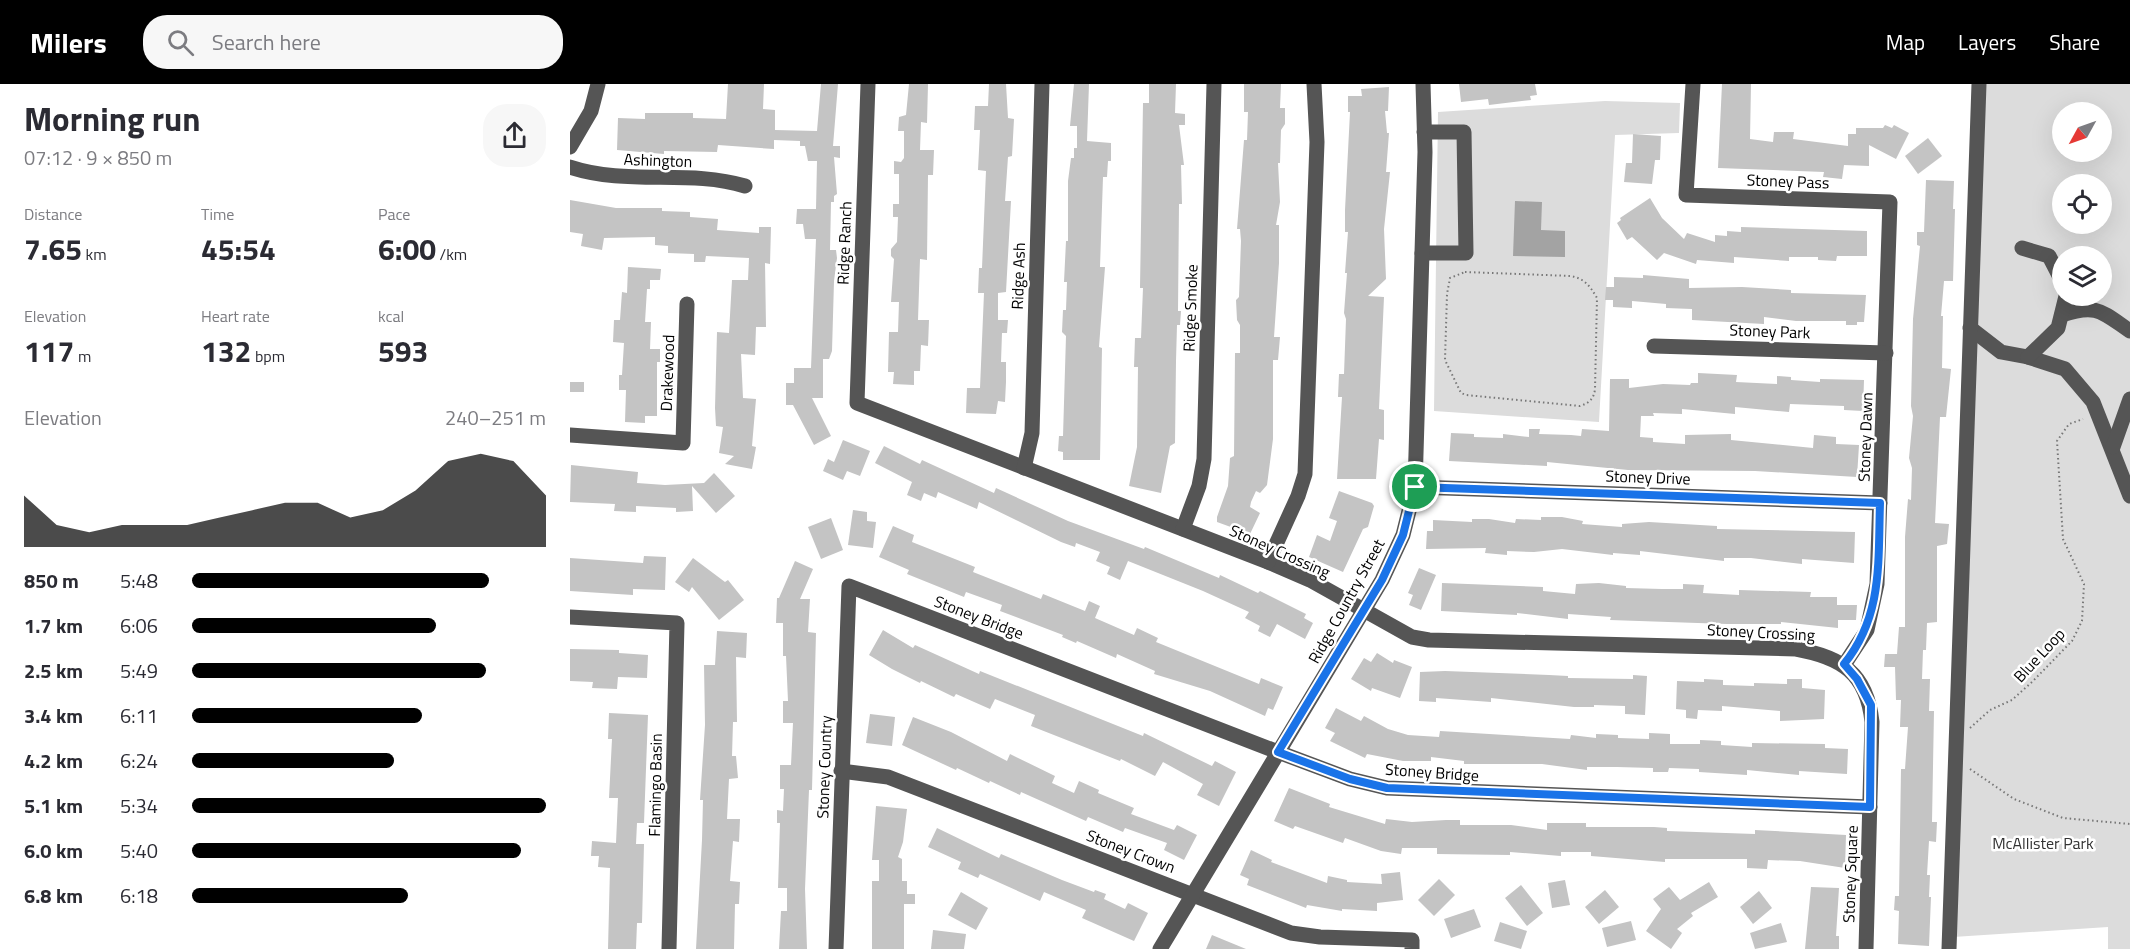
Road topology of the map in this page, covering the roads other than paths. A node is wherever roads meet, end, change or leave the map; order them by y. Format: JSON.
{"nodes":[{"id":1,"x":598,"y":84,"type":"edge"},
{"id":2,"x":868,"y":84,"type":"edge"},
{"id":3,"x":1042,"y":84,"type":"edge"},
{"id":4,"x":1214,"y":84,"type":"edge"},
{"id":5,"x":1314,"y":84,"type":"edge"},
{"id":6,"x":1423,"y":84,"type":"edge"},
{"id":7,"x":1693,"y":84,"type":"edge"},
{"id":8,"x":1979,"y":84,"type":"edge"},
{"id":9,"x":1425,"y":132,"type":"junction"},
{"id":10,"x":570,"y":147,"type":"edge"},
{"id":11,"x":570,"y":167,"type":"edge"},
{"id":12,"x":746,"y":186,"type":"dead end"},
{"id":13,"x":1890,"y":202,"type":"joint"},
{"id":14,"x":2022,"y":248,"type":"dead end"},
{"id":15,"x":1422,"y":253,"type":"junction"},
{"id":16,"x":2052,"y":262,"type":"edge"},
{"id":17,"x":687,"y":304,"type":"dead end"},
{"id":18,"x":2064,"y":306,"type":"edge"},
{"id":19,"x":2062,"y":315,"type":"junction"},
{"id":20,"x":1970,"y":328,"type":"junction"},
{"id":21,"x":2130,"y":331,"type":"edge"},
{"id":22,"x":1654,"y":346,"type":"dead end"},
{"id":23,"x":1886,"y":353,"type":"junction"},
{"id":24,"x":2028,"y":357,"type":"junction"},
{"id":25,"x":2130,"y":399,"type":"edge"},
{"id":26,"x":857,"y":403,"type":"joint"},
{"id":27,"x":570,"y":435,"type":"edge"},
{"id":28,"x":2113,"y":447,"type":"junction"},
{"id":29,"x":1024,"y":468,"type":"junction"},
{"id":30,"x":1415,"y":487,"type":"junction"},
{"id":31,"x":2130,"y":496,"type":"edge"},
{"id":32,"x":1880,"y":503,"type":"junction"},
{"id":33,"x":1183,"y":529,"type":"junction"},
{"id":34,"x":1268,"y":562,"type":"junction"},
{"id":35,"x":849,"y":586,"type":"joint"},
{"id":36,"x":1363,"y":611,"type":"junction"},
{"id":37,"x":570,"y":616,"type":"edge"},
{"id":38,"x":1844,"y":664,"type":"junction"},
{"id":39,"x":1278,"y":752,"type":"junction"},
{"id":40,"x":841,"y":771,"type":"junction"},
{"id":41,"x":1870,"y":807,"type":"junction"},
{"id":42,"x":1193,"y":894,"type":"junction"},
{"id":43,"x":1412,"y":945,"type":"edge"},
{"id":44,"x":669,"y":949,"type":"edge"},
{"id":45,"x":837,"y":949,"type":"edge"},
{"id":46,"x":1160,"y":949,"type":"edge"},
{"id":47,"x":1866,"y":949,"type":"edge"},
{"id":48,"x":1949,"y":949,"type":"edge"}],
"edges":[{"from":1,"to":10,"type":"street"},
{"from":2,"to":26,"type":"street","name":"Ridge Ranch"},
{"from":3,"to":29,"type":"street","name":"Ridge Ash"},
{"from":4,"to":33,"type":"street","name":"Ridge Smoke"},
{"from":5,"to":34,"type":"street"},
{"from":6,"to":9,"type":"street","name":"Ridge Country Street"},
{"from":7,"to":13,"type":"street","name":"Stoney Pass"},
{"from":8,"to":20,"type":"street"},
{"from":9,"to":15,"type":"street","name":"Ridge Country Street"},
{"from":9,"to":15,"type":"street"},
{"from":11,"to":12,"type":"street","name":"Ashington"},
{"from":13,"to":23,"type":"street","name":"Stoney Dawn"},
{"from":14,"to":16,"type":"street"},
{"from":15,"to":30,"type":"street","name":"Ridge Country Street"},
{"from":17,"to":27,"type":"street","name":"Drakewood"},
{"from":18,"to":19,"type":"street"},
{"from":19,"to":21,"type":"street"},
{"from":19,"to":24,"type":"street"},
{"from":20,"to":24,"type":"street"},
{"from":20,"to":48,"type":"street"},
{"from":22,"to":23,"type":"street","name":"Stoney Park"},
{"from":23,"to":32,"type":"street","name":"Stoney Dawn"},
{"from":24,"to":28,"type":"street"},
{"from":25,"to":28,"type":"street"},
{"from":26,"to":29,"type":"street","name":"Stoney Crossing"},
{"from":28,"to":31,"type":"street"},
{"from":29,"to":33,"type":"street","name":"Stoney Crossing"},
{"from":30,"to":32,"type":"street","name":"Stoney Drive"},
{"from":30,"to":36,"type":"street","name":"Ridge Country Street"},
{"from":32,"to":38,"type":"street","name":"Stoney Dawn"},
{"from":33,"to":34,"type":"street","name":"Stoney Crossing"},
{"from":34,"to":36,"type":"street","name":"Stoney Crossing"},
{"from":35,"to":39,"type":"street","name":"Stoney Bridge"},
{"from":35,"to":40,"type":"street","name":"Stoney Country"},
{"from":36,"to":38,"type":"street","name":"Stoney Crossing"},
{"from":36,"to":39,"type":"street","name":"Ridge Country Street"},
{"from":37,"to":44,"type":"street","name":"Flamingo Basin"},
{"from":38,"to":41,"type":"street","name":"Stoney Square"},
{"from":39,"to":41,"type":"street","name":"Stoney Bridge"},
{"from":39,"to":42,"type":"street","name":"Ridge Country Street"},
{"from":40,"to":42,"type":"street","name":"Stoney Crown"},
{"from":40,"to":45,"type":"street","name":"Stoney Country"},
{"from":41,"to":47,"type":"street","name":"Stoney Square"},
{"from":42,"to":43,"type":"street","name":"Stoney Crown"},
{"from":42,"to":46,"type":"street","name":"Ridge Country Street"}]}
